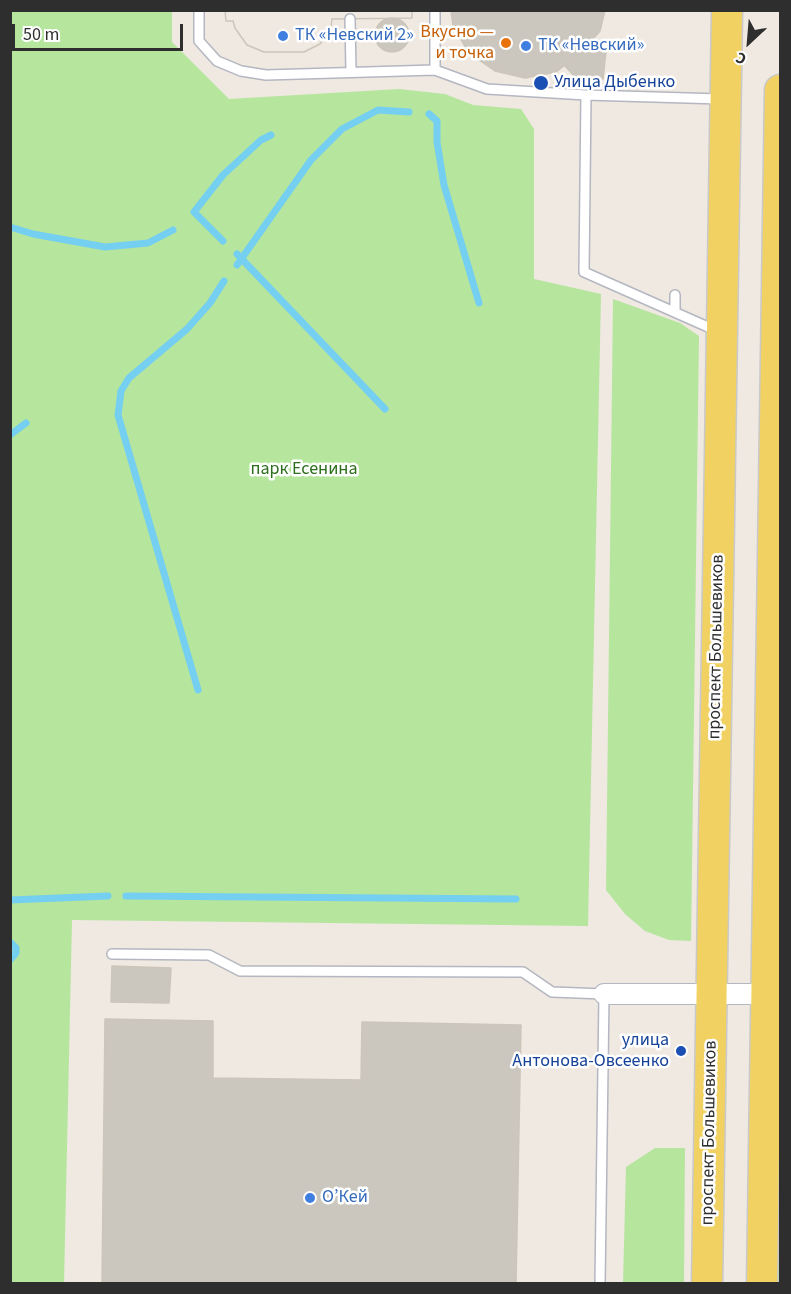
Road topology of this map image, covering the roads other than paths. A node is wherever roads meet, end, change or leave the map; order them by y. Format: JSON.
{"nodes":[{"id":1,"x":199,"y":10,"type":"edge"},
{"id":2,"x":435,"y":10,"type":"edge"},
{"id":3,"x":727,"y":10,"type":"edge"},
{"id":4,"x":350,"y":19,"type":"dead end"},
{"id":5,"x":435,"y":70,"type":"junction"},
{"id":6,"x":351,"y":72,"type":"junction"},
{"id":7,"x":780,"y":90,"type":"edge"},
{"id":8,"x":586,"y":95,"type":"junction"},
{"id":9,"x":726,"y":99,"type":"junction"},
{"id":10,"x":675,"y":295,"type":"dead end"},
{"id":11,"x":675,"y":311,"type":"junction"},
{"id":12,"x":722,"y":333,"type":"junction"},
{"id":13,"x":112,"y":954,"type":"dead end"},
{"id":14,"x":712,"y":993,"type":"junction"},
{"id":15,"x":604,"y":994,"type":"junction"},
{"id":16,"x":773,"y":994,"type":"edge"},
{"id":17,"x":600,"y":1284,"type":"edge"},
{"id":18,"x":707,"y":1284,"type":"edge"},
{"id":19,"x":762,"y":1284,"type":"edge"}],
"edges":[{"from":1,"to":6,"type":"lane"},
{"from":2,"to":5,"type":"lane"},
{"from":3,"to":9,"type":"main road","name":"проспект Большевиков"},
{"from":4,"to":6,"type":"lane"},
{"from":5,"to":6,"type":"lane"},
{"from":5,"to":8,"type":"lane"},
{"from":7,"to":16,"type":"main road"},
{"from":8,"to":9,"type":"lane"},
{"from":8,"to":11,"type":"lane"},
{"from":9,"to":12,"type":"main road","name":"проспект Большевиков"},
{"from":10,"to":11,"type":"lane"},
{"from":11,"to":12,"type":"lane"},
{"from":12,"to":14,"type":"main road","name":"проспект Большевиков"},
{"from":13,"to":15,"type":"lane"},
{"from":14,"to":15,"type":"street"},
{"from":14,"to":16,"type":"street"},
{"from":14,"to":18,"type":"main road","name":"проспект Большевиков"},
{"from":15,"to":17,"type":"lane"},
{"from":16,"to":19,"type":"main road"}]}
